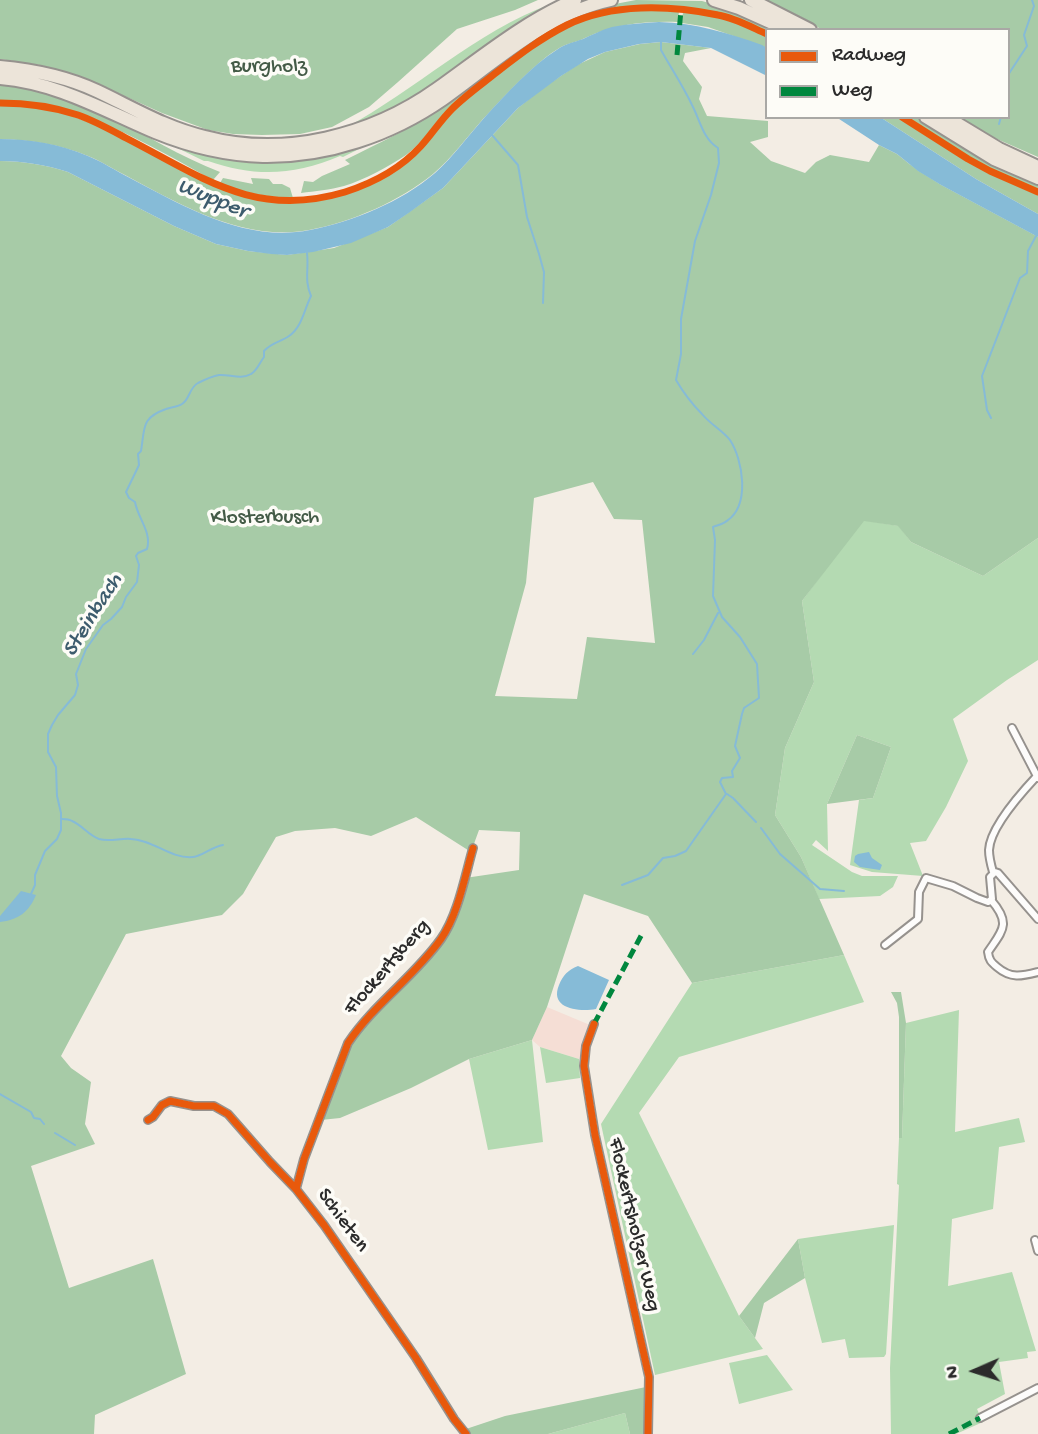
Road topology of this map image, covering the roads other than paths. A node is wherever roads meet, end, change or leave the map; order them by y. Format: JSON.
{"nodes":[{"id":1,"x":575,"y":0,"type":"edge"},
{"id":2,"x":611,"y":0,"type":"edge"},
{"id":3,"x":714,"y":0,"type":"edge"},
{"id":4,"x":751,"y":0,"type":"edge"},
{"id":5,"x":784,"y":28,"type":"edge"},
{"id":6,"x":806,"y":28,"type":"edge"},
{"id":7,"x":0,"y":67,"type":"edge"},
{"id":8,"x":0,"y":78,"type":"edge"},
{"id":9,"x":929,"y":119,"type":"edge"},
{"id":10,"x":949,"y":119,"type":"edge"},
{"id":11,"x":1038,"y":167,"type":"edge"},
{"id":12,"x":1038,"y":178,"type":"edge"},
{"id":13,"x":1012,"y":728,"type":"dead end"},
{"id":14,"x":1038,"y":777,"type":"edge"},
{"id":15,"x":472,"y":848,"type":"dead end"},
{"id":16,"x":993,"y":872,"type":"junction"},
{"id":17,"x":991,"y":900,"type":"junction"},
{"id":18,"x":1038,"y":919,"type":"edge"},
{"id":19,"x":885,"y":946,"type":"dead end"},
{"id":20,"x":1038,"y":972,"type":"edge"},
{"id":21,"x":594,"y":1024,"type":"dead end"},
{"id":22,"x":148,"y":1120,"type":"dead end"},
{"id":23,"x":296,"y":1189,"type":"junction"},
{"id":24,"x":1035,"y":1240,"type":"dead end"},
{"id":25,"x":1038,"y":1251,"type":"edge"},
{"id":26,"x":1038,"y":1388,"type":"edge"},
{"id":27,"x":980,"y":1418,"type":"dead end"},
{"id":28,"x":467,"y":1434,"type":"edge"},
{"id":29,"x":648,"y":1434,"type":"edge"}],
"edges":[{"from":1,"to":7,"type":"highway"},
{"from":2,"to":8,"type":"highway"},
{"from":3,"to":5,"type":"highway"},
{"from":4,"to":6,"type":"highway"},
{"from":9,"to":12,"type":"highway"},
{"from":10,"to":11,"type":"highway"},
{"from":13,"to":14,"type":"street"},
{"from":14,"to":16,"type":"street"},
{"from":15,"to":23,"type":"street","name":"Flockertsberg"},
{"from":16,"to":17,"type":"street"},
{"from":16,"to":18,"type":"street"},
{"from":17,"to":19,"type":"street"},
{"from":17,"to":20,"type":"street"},
{"from":21,"to":29,"type":"street","name":"Flockertsholzer Weg"},
{"from":22,"to":23,"type":"street","name":"Schieten"},
{"from":23,"to":28,"type":"street","name":"Schieten"},
{"from":24,"to":25,"type":"street"},
{"from":26,"to":27,"type":"street"}]}
